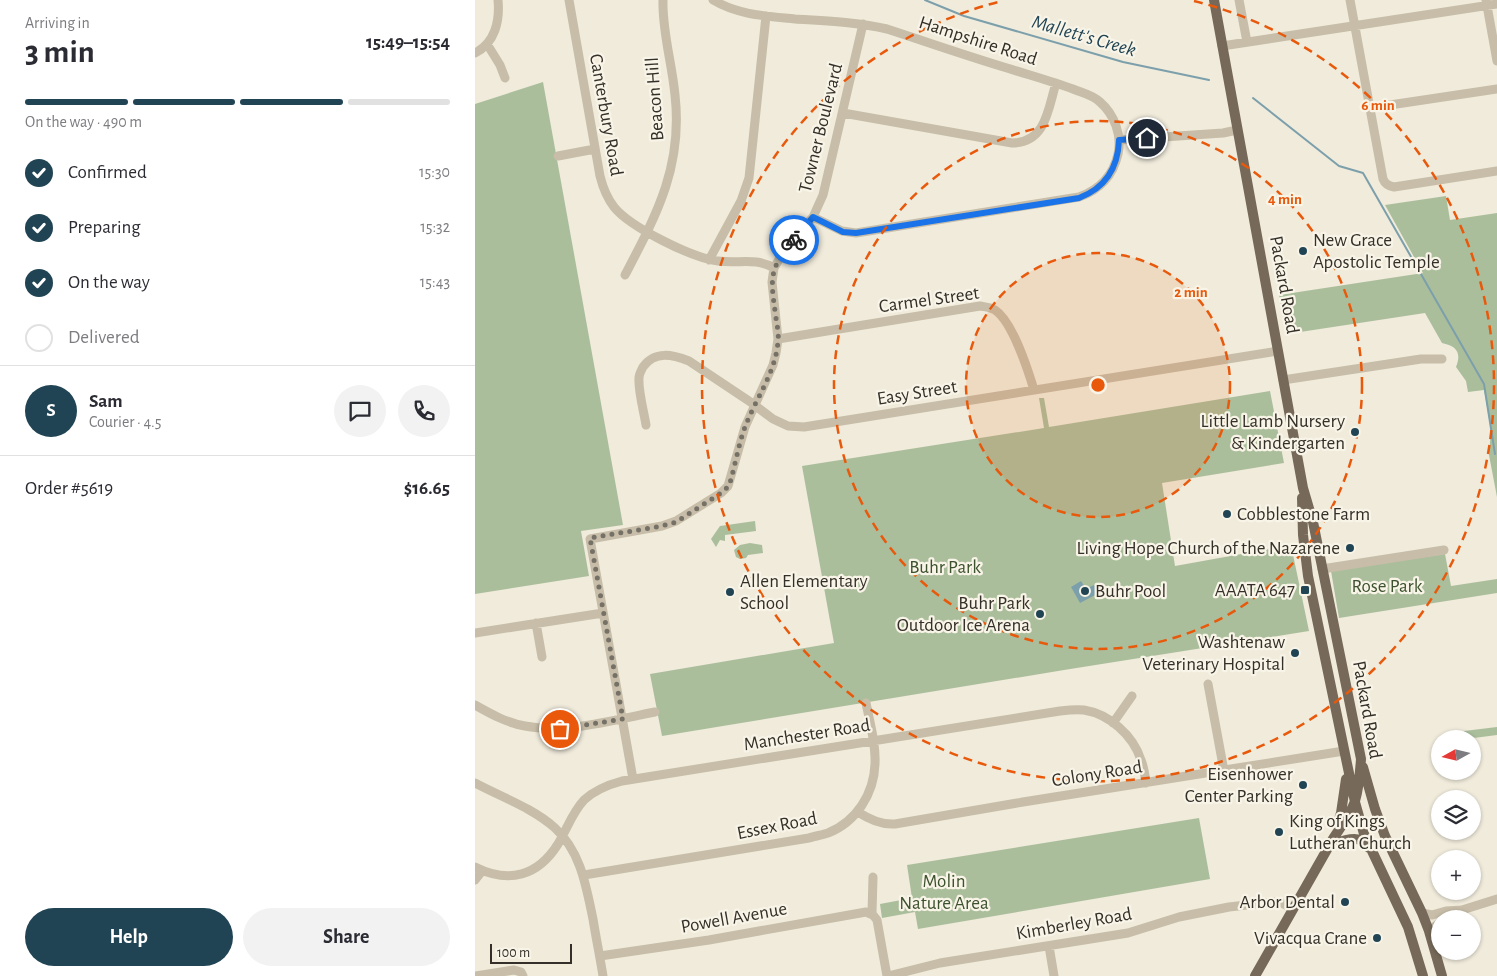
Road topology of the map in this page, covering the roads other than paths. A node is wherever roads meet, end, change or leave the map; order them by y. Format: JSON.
{"nodes":[{"id":1,"x":498,"y":0,"type":"edge"},
{"id":2,"x":569,"y":0,"type":"edge"},
{"id":3,"x":663,"y":0,"type":"edge"},
{"id":4,"x":713,"y":0,"type":"edge"},
{"id":5,"x":1214,"y":0,"type":"edge"},
{"id":6,"x":1239,"y":0,"type":"edge"},
{"id":7,"x":1350,"y":0,"type":"edge"},
{"id":8,"x":1486,"y":3,"type":"edge"},
{"id":9,"x":1497,"y":4,"type":"edge"},
{"id":10,"x":766,"y":16,"type":"junction"},
{"id":11,"x":863,"y":24,"type":"junction"},
{"id":12,"x":1355,"y":26,"type":"junction"},
{"id":13,"x":1247,"y":42,"type":"junction"},
{"id":14,"x":487,"y":44,"type":"junction"},
{"id":15,"x":1222,"y":46,"type":"junction"},
{"id":16,"x":475,"y":53,"type":"edge"},
{"id":17,"x":1497,"y":61,"type":"edge"},
{"id":18,"x":505,"y":78,"type":"dead end"},
{"id":19,"x":1056,"y":83,"type":"junction"},
{"id":20,"x":1497,"y":89,"type":"edge"},
{"id":21,"x":1370,"y":108,"type":"junction"},
{"id":22,"x":843,"y":112,"type":"junction"},
{"id":23,"x":1237,"y":130,"type":"junction"},
{"id":24,"x":1119,"y":140,"type":"junction"},
{"id":25,"x":595,"y":150,"type":"junction"},
{"id":26,"x":558,"y":156,"type":"dead end"},
{"id":27,"x":1497,"y":171,"type":"edge"},
{"id":28,"x":813,"y":217,"type":"junction"},
{"id":29,"x":648,"y":232,"type":"junction"},
{"id":30,"x":709,"y":260,"type":"junction"},
{"id":31,"x":774,"y":268,"type":"junction"},
{"id":32,"x":625,"y":275,"type":"dead end"},
{"id":33,"x":778,"y":339,"type":"junction"},
{"id":34,"x":1278,"y":351,"type":"junction"},
{"id":35,"x":1442,"y":359,"type":"dead end"},
{"id":36,"x":1283,"y":380,"type":"junction"},
{"id":37,"x":1034,"y":390,"type":"junction"},
{"id":38,"x":755,"y":405,"type":"junction"},
{"id":39,"x":646,"y":425,"type":"dead end"},
{"id":40,"x":1303,"y":488,"type":"junction"},
{"id":41,"x":1444,"y":550,"type":"dead end"},
{"id":42,"x":1305,"y":555,"type":"junction"},
{"id":43,"x":1321,"y":569,"type":"junction"},
{"id":44,"x":1330,"y":610,"type":"junction"},
{"id":45,"x":603,"y":613,"type":"junction"},
{"id":46,"x":536,"y":623,"type":"junction"},
{"id":47,"x":1318,"y":627,"type":"junction"},
{"id":48,"x":475,"y":633,"type":"edge"},
{"id":49,"x":542,"y":656,"type":"dead end"},
{"id":50,"x":1343,"y":671,"type":"junction"},
{"id":51,"x":1208,"y":684,"type":"dead end"},
{"id":52,"x":1132,"y":696,"type":"dead end"},
{"id":53,"x":866,"y":703,"type":"dead end"},
{"id":54,"x":475,"y":705,"type":"edge"},
{"id":55,"x":655,"y":712,"type":"dead end"},
{"id":56,"x":623,"y":719,"type":"junction"},
{"id":57,"x":1113,"y":723,"type":"junction"},
{"id":58,"x":873,"y":741,"type":"junction"},
{"id":59,"x":1344,"y":751,"type":"junction"},
{"id":60,"x":1361,"y":759,"type":"junction"},
{"id":61,"x":1347,"y":765,"type":"junction"},
{"id":62,"x":1224,"y":771,"type":"junction"},
{"id":63,"x":633,"y":779,"type":"junction"},
{"id":64,"x":475,"y":783,"type":"edge"},
{"id":65,"x":1146,"y":783,"type":"junction"},
{"id":66,"x":1355,"y":802,"type":"junction"},
{"id":67,"x":858,"y":812,"type":"junction"},
{"id":68,"x":562,"y":836,"type":"junction"},
{"id":69,"x":1330,"y":844,"type":"junction"},
{"id":70,"x":1370,"y":849,"type":"junction"},
{"id":71,"x":479,"y":869,"type":"edge"},
{"id":72,"x":1382,"y":874,"type":"junction"},
{"id":73,"x":584,"y":875,"type":"junction"},
{"id":74,"x":873,"y":878,"type":"dead end"},
{"id":75,"x":475,"y":880,"type":"edge"},
{"id":76,"x":1413,"y":892,"type":"junction"},
{"id":77,"x":1497,"y":899,"type":"edge"},
{"id":78,"x":1293,"y":909,"type":"junction"},
{"id":79,"x":1461,"y":910,"type":"edge"},
{"id":80,"x":1422,"y":912,"type":"junction"},
{"id":81,"x":872,"y":914,"type":"junction"},
{"id":82,"x":1431,"y":915,"type":"edge"},
{"id":83,"x":1429,"y":930,"type":"joint"},
{"id":84,"x":1413,"y":943,"type":"junction"},
{"id":85,"x":1049,"y":946,"type":"junction"},
{"id":86,"x":600,"y":956,"type":"junction"},
{"id":87,"x":1437,"y":975,"type":"edge"},
{"id":88,"x":475,"y":976,"type":"edge"},
{"id":89,"x":523,"y":976,"type":"edge"},
{"id":90,"x":603,"y":976,"type":"edge"},
{"id":91,"x":888,"y":976,"type":"edge"},
{"id":92,"x":1054,"y":976,"type":"edge"},
{"id":93,"x":1255,"y":976,"type":"edge"},
{"id":94,"x":1423,"y":976,"type":"edge"}],
"edges":[{"from":1,"to":14,"type":"street"},
{"from":2,"to":25,"type":"street","name":"Canterbury Road"},
{"from":3,"to":29,"type":"street","name":"Beacon Hill"},
{"from":4,"to":10,"type":"street","name":"Hampshire Road"},
{"from":5,"to":15,"type":"main road","name":"Packard Road"},
{"from":6,"to":13,"type":"street"},
{"from":7,"to":12,"type":"street"},
{"from":8,"to":9,"type":"street"},
{"from":8,"to":12,"type":"street"},
{"from":8,"to":17,"type":"street"},
{"from":10,"to":11,"type":"street","name":"Hampshire Road"},
{"from":10,"to":30,"type":"street"},
{"from":11,"to":19,"type":"street","name":"Hampshire Road"},
{"from":11,"to":22,"type":"street","name":"Towner Boulevard"},
{"from":12,"to":13,"type":"street"},
{"from":12,"to":21,"type":"street"},
{"from":13,"to":15,"type":"street"},
{"from":14,"to":16,"type":"street"},
{"from":14,"to":18,"type":"street"},
{"from":15,"to":23,"type":"main road","name":"Packard Road"},
{"from":19,"to":22,"type":"street"},
{"from":19,"to":24,"type":"street","name":"Hampshire Road"},
{"from":20,"to":21,"type":"street"},
{"from":21,"to":27,"type":"street"},
{"from":22,"to":28,"type":"street","name":"Towner Boulevard"},
{"from":23,"to":24,"type":"street"},
{"from":23,"to":34,"type":"main road","name":"Packard Road"},
{"from":24,"to":28,"type":"street"},
{"from":25,"to":26,"type":"street"},
{"from":25,"to":29,"type":"street","name":"Canterbury Road"},
{"from":28,"to":31,"type":"street","name":"Towner Boulevard"},
{"from":29,"to":30,"type":"street","name":"Canterbury Road"},
{"from":29,"to":32,"type":"street","name":"Beacon Hill"},
{"from":30,"to":31,"type":"street","name":"Canterbury Road"},
{"from":31,"to":33,"type":"street"},
{"from":33,"to":37,"type":"street","name":"Carmel Street"},
{"from":33,"to":38,"type":"street"},
{"from":34,"to":36,"type":"main road","name":"Packard Road"},
{"from":34,"to":37,"type":"street","name":"Easy Street"},
{"from":35,"to":36,"type":"street"},
{"from":36,"to":40,"type":"main road","name":"Packard Road"},
{"from":37,"to":38,"type":"street","name":"Easy Street"},
{"from":38,"to":39,"type":"street","name":"Easy Street"},
{"from":38,"to":45,"type":"street"},
{"from":40,"to":42,"type":"main road","name":"Packard Road"},
{"from":40,"to":43,"type":"main road","name":"Packard Road"},
{"from":41,"to":43,"type":"street"},
{"from":42,"to":44,"type":"main road"},
{"from":42,"to":47,"type":"main road","name":"Packard Road"},
{"from":43,"to":44,"type":"main road","name":"Packard Road"},
{"from":44,"to":50,"type":"main road","name":"Packard Road"},
{"from":45,"to":46,"type":"street"},
{"from":45,"to":56,"type":"street"},
{"from":46,"to":48,"type":"street"},
{"from":46,"to":49,"type":"street"},
{"from":47,"to":50,"type":"main road"},
{"from":47,"to":59,"type":"main road","name":"Packard Road"},
{"from":50,"to":60,"type":"main road","name":"Packard Road"},
{"from":51,"to":62,"type":"street"},
{"from":52,"to":57,"type":"street"},
{"from":53,"to":58,"type":"street","name":"Essex Road"},
{"from":54,"to":56,"type":"street"},
{"from":55,"to":56,"type":"street"},
{"from":56,"to":63,"type":"street"},
{"from":57,"to":58,"type":"street","name":"Manchester Road"},
{"from":57,"to":65,"type":"street","name":"Manchester Road"},
{"from":58,"to":63,"type":"street","name":"Manchester Road"},
{"from":58,"to":67,"type":"street","name":"Essex Road"},
{"from":59,"to":61,"type":"main road","name":"Packard Road"},
{"from":59,"to":62,"type":"street","name":"Colony Road"},
{"from":60,"to":66,"type":"main road","name":"Packard Road"},
{"from":60,"to":76,"type":"main road"},
{"from":61,"to":66,"type":"main road","name":"Packard Road"},
{"from":61,"to":69,"type":"main road"},
{"from":62,"to":65,"type":"street","name":"Colony Road"},
{"from":63,"to":68,"type":"street","name":"Manchester Road"},
{"from":64,"to":68,"type":"street"},
{"from":65,"to":67,"type":"street","name":"Colony Road"},
{"from":66,"to":69,"type":"main road","name":"Packard Road"},
{"from":66,"to":70,"type":"main road","name":"Packard Road"},
{"from":67,"to":73,"type":"street","name":"Essex Road"},
{"from":68,"to":71,"type":"street","name":"Manchester Road"},
{"from":68,"to":73,"type":"street"},
{"from":69,"to":70,"type":"main road"},
{"from":69,"to":78,"type":"main road","name":"Packard Road"},
{"from":70,"to":72,"type":"main road","name":"Packard Road"},
{"from":71,"to":75,"type":"street"},
{"from":72,"to":76,"type":"main road"},
{"from":72,"to":84,"type":"main road","name":"Packard Road"},
{"from":73,"to":86,"type":"street"},
{"from":74,"to":81,"type":"street"},
{"from":76,"to":80,"type":"main road"},
{"from":77,"to":79,"type":"street"},
{"from":78,"to":85,"type":"street","name":"Kimberley Road"},
{"from":78,"to":93,"type":"main road","name":"Packard Road"},
{"from":80,"to":82,"type":"street"},
{"from":80,"to":83,"type":"main road"},
{"from":81,"to":86,"type":"street","name":"Powell Avenue"},
{"from":81,"to":91,"type":"street"},
{"from":83,"to":87,"type":"main road"},
{"from":84,"to":87,"type":"main road"},
{"from":84,"to":94,"type":"main road"},
{"from":85,"to":91,"type":"street","name":"Kimberley Road"},
{"from":85,"to":92,"type":"street"},
{"from":86,"to":90,"type":"street"},
{"from":88,"to":89,"type":"street"}]}
